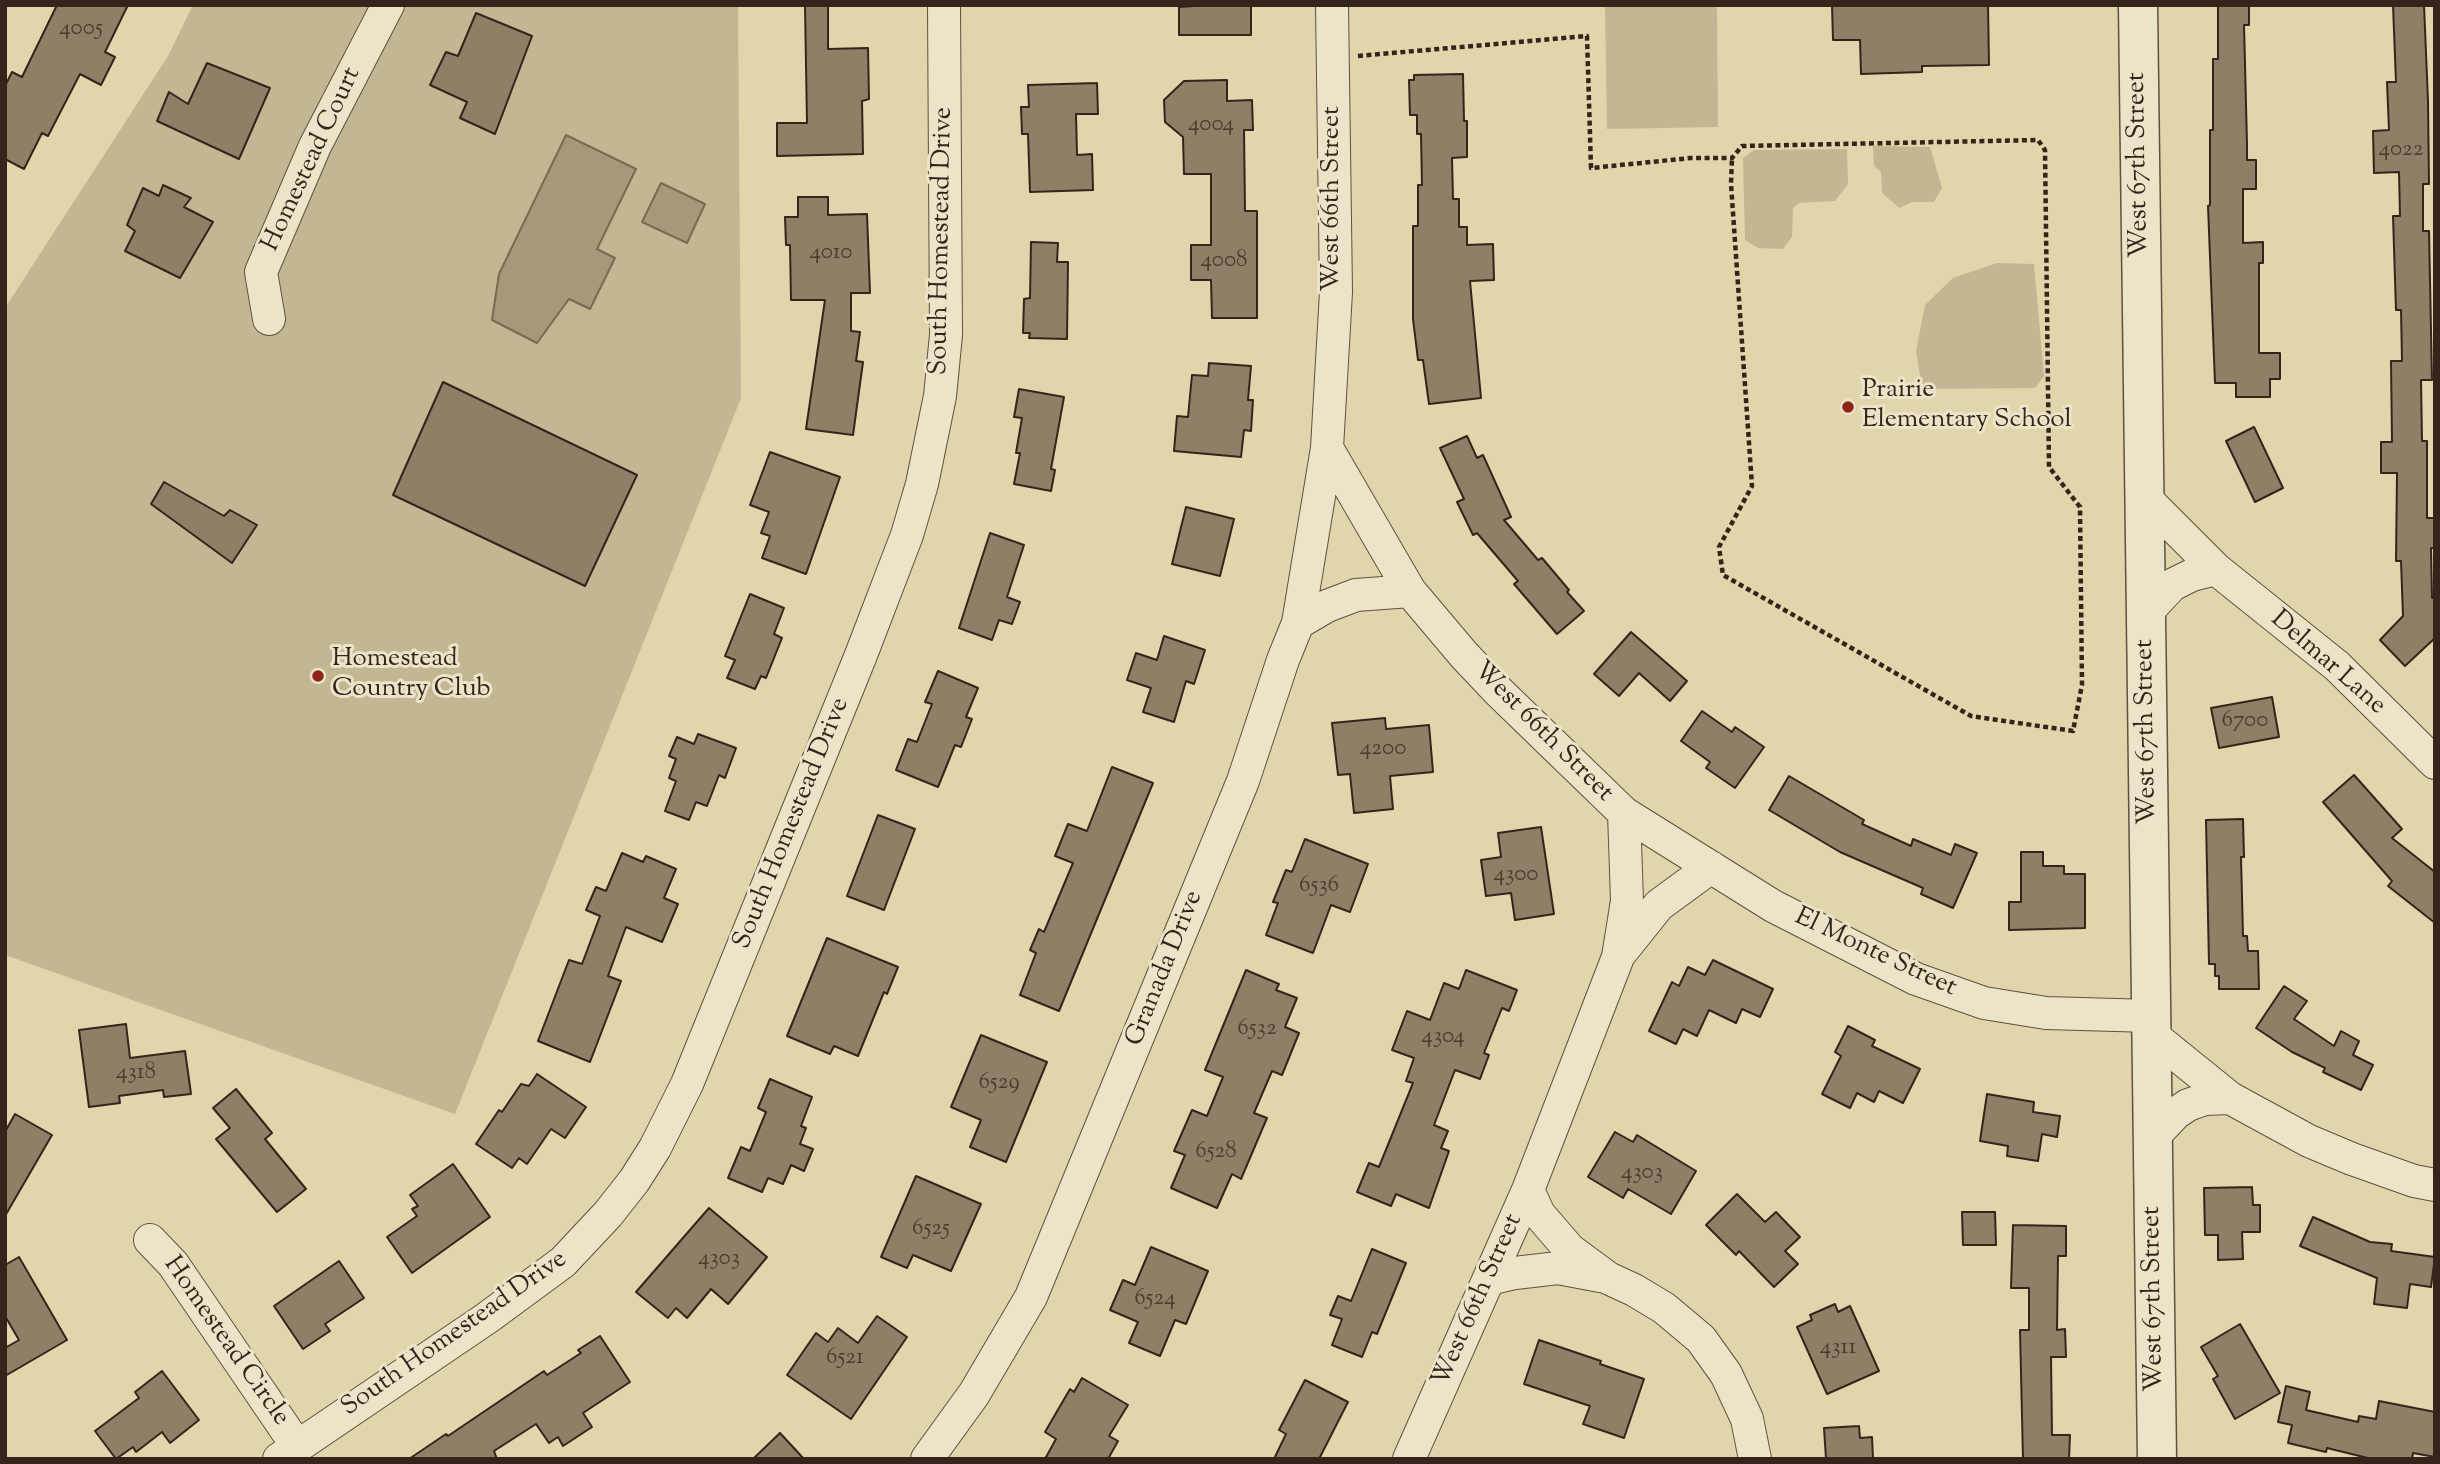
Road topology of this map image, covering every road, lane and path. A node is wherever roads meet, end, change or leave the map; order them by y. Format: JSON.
{"nodes":[{"id":1,"x":388,"y":5,"type":"edge"},
{"id":2,"x":944,"y":5,"type":"edge"},
{"id":3,"x":1332,"y":5,"type":"edge"},
{"id":4,"x":2138,"y":5,"type":"edge"},
{"id":5,"x":1351,"y":57,"type":"dead end"},
{"id":6,"x":1732,"y":158,"type":"junction"},
{"id":7,"x":268,"y":319,"type":"dead end"},
{"id":8,"x":1327,"y":448,"type":"junction"},
{"id":9,"x":2145,"y":498,"type":"junction"},
{"id":10,"x":2216,"y":569,"type":"junction"},
{"id":11,"x":1410,"y":591,"type":"junction"},
{"id":12,"x":2146,"y":613,"type":"junction"},
{"id":13,"x":1298,"y":623,"type":"junction"},
{"id":14,"x":2435,"y":763,"type":"edge"},
{"id":15,"x":1624,"y":813,"type":"junction"},
{"id":16,"x":1711,"y":867,"type":"junction"},
{"id":17,"x":1618,"y":957,"type":"junction"},
{"id":18,"x":2152,"y":1025,"type":"junction"},
{"id":19,"x":2230,"y":1098,"type":"junction"},
{"id":20,"x":2153,"y":1137,"type":"junction"},
{"id":21,"x":2435,"y":1185,"type":"edge"},
{"id":22,"x":1528,"y":1190,"type":"junction"},
{"id":23,"x":150,"y":1240,"type":"dead end"},
{"id":24,"x":1608,"y":1278,"type":"junction"},
{"id":25,"x":1489,"y":1279,"type":"junction"},
{"id":26,"x":288,"y":1452,"type":"edge"},
{"id":27,"x":2161,"y":1456,"type":"edge"},
{"id":28,"x":927,"y":1459,"type":"edge"},
{"id":29,"x":1409,"y":1459,"type":"edge"},
{"id":30,"x":1755,"y":1459,"type":"edge"}],
"edges":[{"from":1,"to":7,"type":"street","name":"Homestead Court"},
{"from":2,"to":26,"type":"street","name":"South Homestead Drive"},
{"from":3,"to":8,"type":"street","name":"West 66th Street"},
{"from":4,"to":9,"type":"street","name":"West 67th Street"},
{"from":5,"to":6,"type":"path"},
{"from":6,"to":6,"type":"path"},
{"from":8,"to":11,"type":"street","name":"West 66th Street"},
{"from":8,"to":13,"type":"street","name":"Granada Drive"},
{"from":9,"to":10,"type":"street","name":"Delmar Lane"},
{"from":9,"to":12,"type":"street","name":"West 67th Street"},
{"from":10,"to":12,"type":"street"},
{"from":10,"to":14,"type":"street","name":"Delmar Lane"},
{"from":11,"to":13,"type":"street"},
{"from":11,"to":15,"type":"street","name":"West 66th Street"},
{"from":12,"to":18,"type":"street","name":"West 67th Street"},
{"from":13,"to":28,"type":"street","name":"Granada Drive"},
{"from":15,"to":16,"type":"street","name":"El Monte Street"},
{"from":15,"to":17,"type":"street","name":"West 66th Street"},
{"from":16,"to":17,"type":"street"},
{"from":16,"to":18,"type":"street","name":"El Monte Street"},
{"from":17,"to":22,"type":"street","name":"West 66th Street"},
{"from":18,"to":19,"type":"street"},
{"from":18,"to":20,"type":"street","name":"West 67th Street"},
{"from":19,"to":20,"type":"street"},
{"from":19,"to":21,"type":"street"},
{"from":20,"to":27,"type":"street","name":"West 67th Street"},
{"from":22,"to":24,"type":"street"},
{"from":22,"to":25,"type":"street","name":"West 66th Street"},
{"from":23,"to":26,"type":"street","name":"Homestead Circle"},
{"from":24,"to":25,"type":"street"},
{"from":24,"to":30,"type":"street"},
{"from":25,"to":29,"type":"street","name":"West 66th Street"}]}
